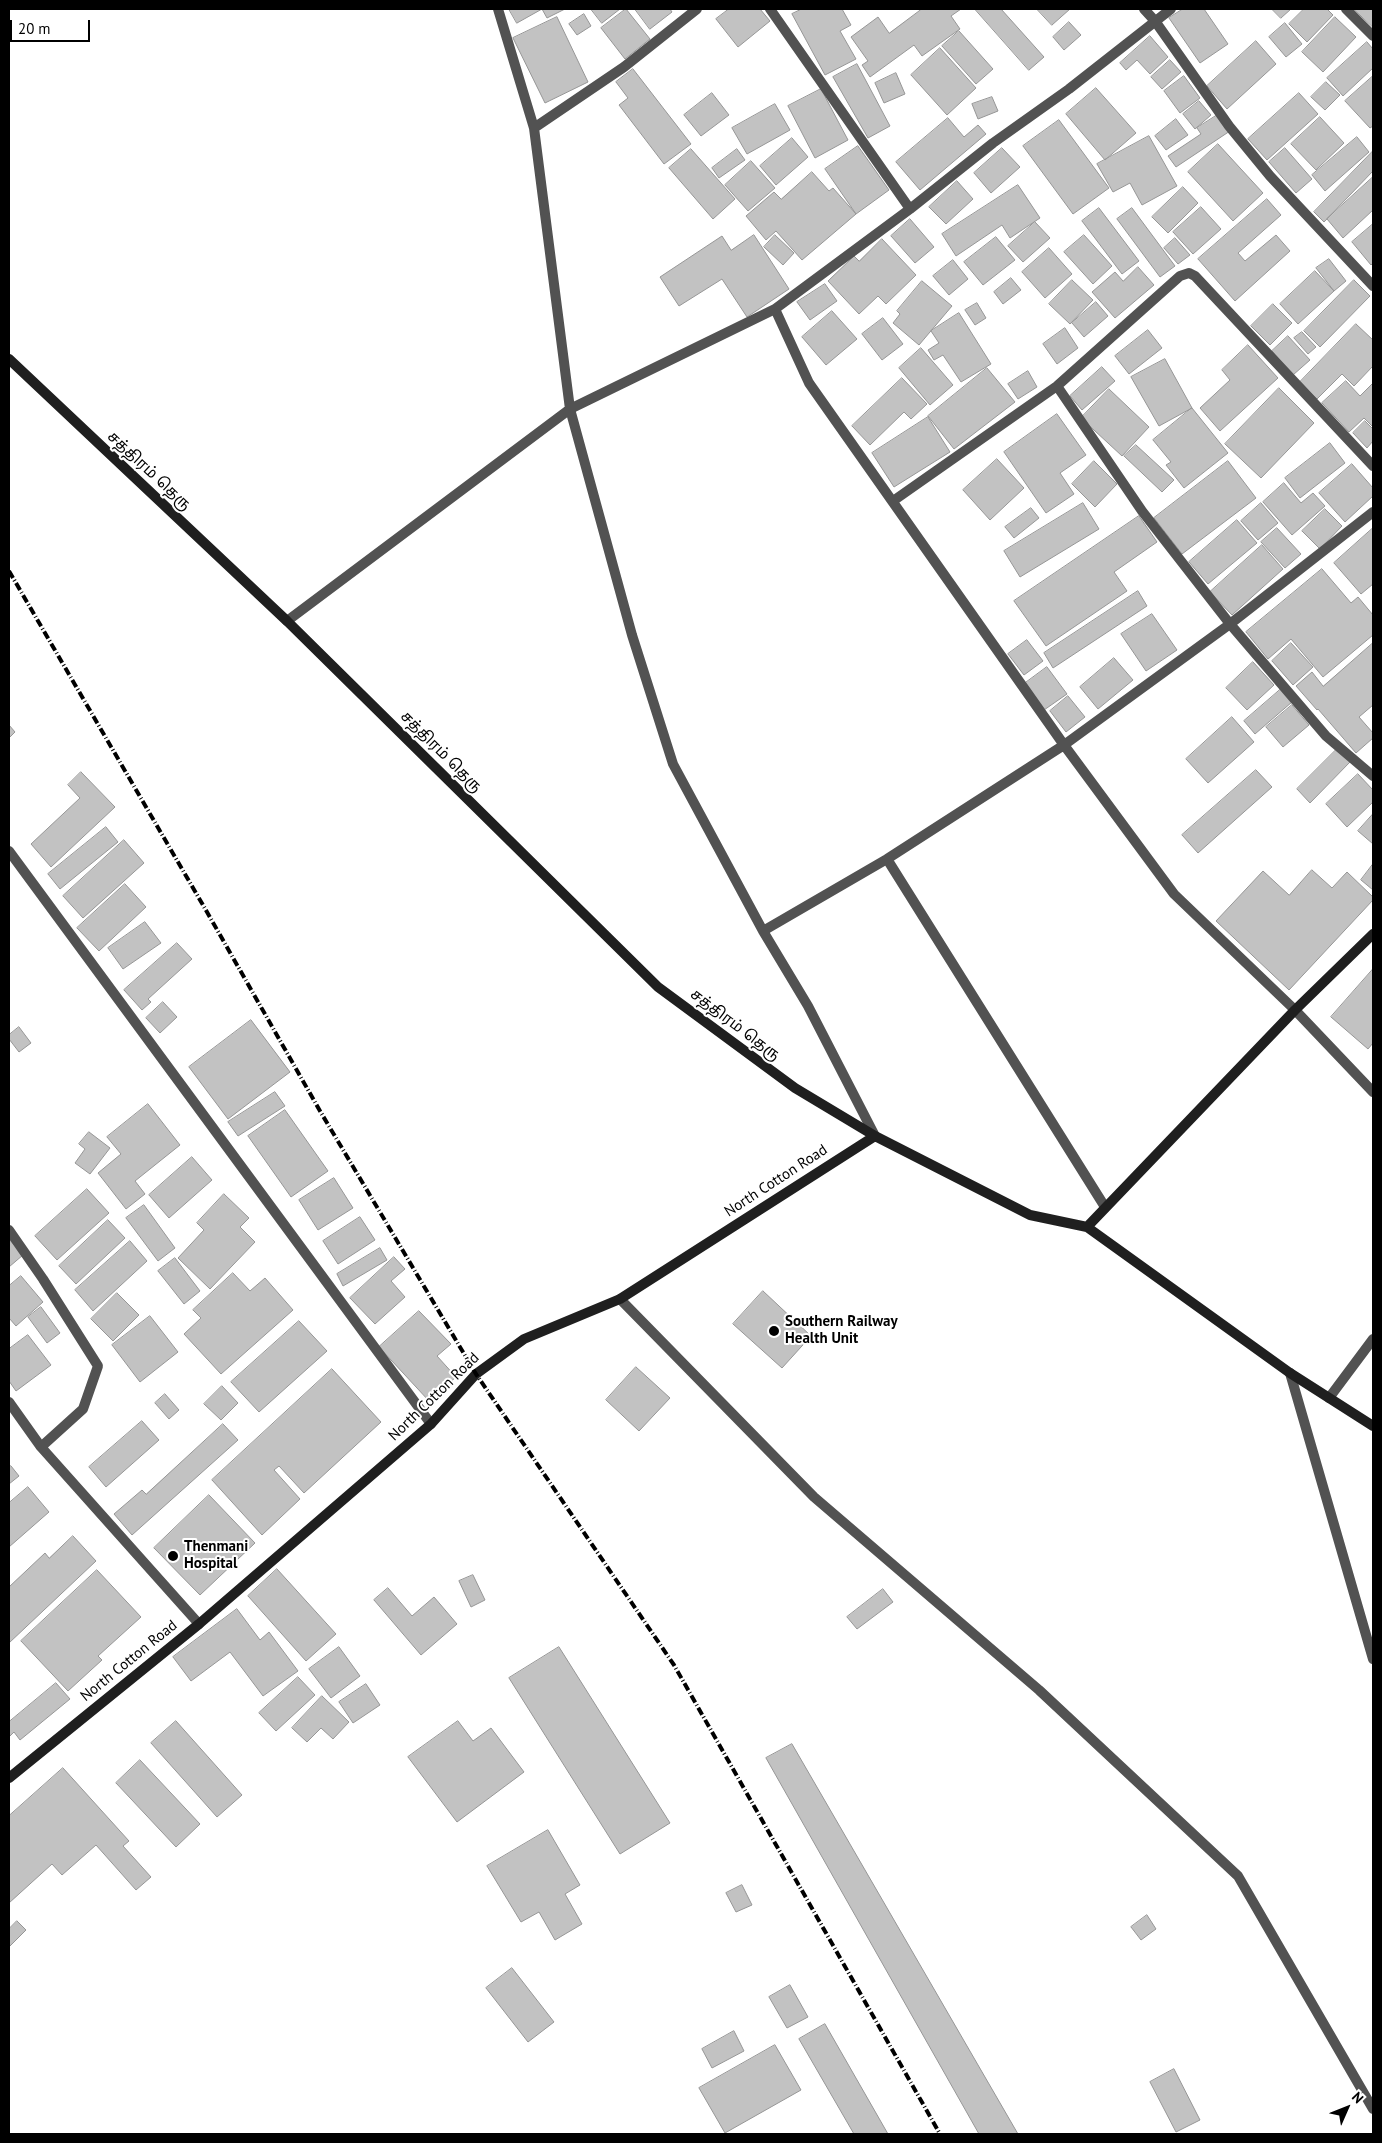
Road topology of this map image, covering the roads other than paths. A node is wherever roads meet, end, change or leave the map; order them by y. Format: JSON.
{"nodes":[{"id":1,"x":498,"y":9,"type":"edge"},
{"id":2,"x":697,"y":9,"type":"edge"},
{"id":3,"x":770,"y":9,"type":"edge"},
{"id":4,"x":1144,"y":9,"type":"edge"},
{"id":5,"x":1171,"y":9,"type":"edge"},
{"id":6,"x":1346,"y":9,"type":"edge"},
{"id":7,"x":1155,"y":21,"type":"junction"},
{"id":8,"x":1373,"y":36,"type":"edge"},
{"id":9,"x":534,"y":128,"type":"junction"},
{"id":10,"x":910,"y":209,"type":"junction"},
{"id":11,"x":1373,"y":286,"type":"edge"},
{"id":12,"x":775,"y":309,"type":"junction"},
{"id":13,"x":9,"y":359,"type":"edge"},
{"id":14,"x":1057,"y":386,"type":"junction"},
{"id":15,"x":570,"y":409,"type":"junction"},
{"id":16,"x":1373,"y":466,"type":"edge"},
{"id":17,"x":893,"y":501,"type":"junction"},
{"id":18,"x":1373,"y":512,"type":"edge"},
{"id":19,"x":287,"y":621,"type":"junction"},
{"id":20,"x":1230,"y":624,"type":"junction"},
{"id":21,"x":1064,"y":745,"type":"junction"},
{"id":22,"x":1373,"y":776,"type":"edge"},
{"id":23,"x":9,"y":851,"type":"edge"},
{"id":24,"x":887,"y":859,"type":"junction"},
{"id":25,"x":763,"y":931,"type":"junction"},
{"id":26,"x":1373,"y":934,"type":"edge"},
{"id":27,"x":1295,"y":1010,"type":"junction"},
{"id":28,"x":1373,"y":1092,"type":"edge"},
{"id":29,"x":875,"y":1136,"type":"junction"},
{"id":30,"x":1105,"y":1207,"type":"junction"},
{"id":31,"x":1087,"y":1227,"type":"junction"},
{"id":32,"x":9,"y":1230,"type":"edge"},
{"id":33,"x":620,"y":1299,"type":"junction"},
{"id":34,"x":1373,"y":1339,"type":"edge"},
{"id":35,"x":1290,"y":1373,"type":"junction"},
{"id":36,"x":1329,"y":1398,"type":"junction"},
{"id":37,"x":9,"y":1402,"type":"edge"},
{"id":38,"x":431,"y":1424,"type":"junction"},
{"id":39,"x":1373,"y":1426,"type":"edge"},
{"id":40,"x":41,"y":1447,"type":"junction"},
{"id":41,"x":199,"y":1624,"type":"junction"},
{"id":42,"x":1373,"y":1659,"type":"edge"},
{"id":43,"x":9,"y":1778,"type":"edge"},
{"id":44,"x":1373,"y":2109,"type":"edge"}],
"edges":[{"from":1,"to":9,"type":"street"},
{"from":2,"to":9,"type":"street"},
{"from":3,"to":10,"type":"street"},
{"from":4,"to":7,"type":"street"},
{"from":5,"to":7,"type":"street"},
{"from":6,"to":8,"type":"street"},
{"from":7,"to":10,"type":"street"},
{"from":7,"to":11,"type":"street"},
{"from":9,"to":15,"type":"street"},
{"from":10,"to":12,"type":"street"},
{"from":12,"to":15,"type":"street"},
{"from":12,"to":17,"type":"street"},
{"from":13,"to":19,"type":"street","name":"சத்திரம் தெரு"},
{"from":14,"to":16,"type":"street"},
{"from":14,"to":17,"type":"street"},
{"from":14,"to":20,"type":"street"},
{"from":15,"to":19,"type":"street"},
{"from":15,"to":25,"type":"street"},
{"from":17,"to":21,"type":"street"},
{"from":18,"to":20,"type":"street"},
{"from":19,"to":29,"type":"street","name":"சத்திரம் தெரு"},
{"from":20,"to":21,"type":"street"},
{"from":20,"to":22,"type":"street"},
{"from":21,"to":24,"type":"street"},
{"from":21,"to":27,"type":"street"},
{"from":23,"to":38,"type":"street"},
{"from":24,"to":25,"type":"street"},
{"from":24,"to":30,"type":"street"},
{"from":25,"to":29,"type":"street"},
{"from":26,"to":27,"type":"street"},
{"from":27,"to":28,"type":"street"},
{"from":27,"to":30,"type":"street"},
{"from":29,"to":31,"type":"street","name":"சத்திரம் தெரு"},
{"from":29,"to":33,"type":"street","name":"North Cotton Road"},
{"from":30,"to":31,"type":"street"},
{"from":31,"to":35,"type":"street"},
{"from":32,"to":40,"type":"street"},
{"from":33,"to":38,"type":"street","name":"North Cotton Road"},
{"from":33,"to":44,"type":"street"},
{"from":34,"to":36,"type":"street"},
{"from":35,"to":36,"type":"street"},
{"from":35,"to":42,"type":"street"},
{"from":36,"to":39,"type":"street"},
{"from":37,"to":40,"type":"street"},
{"from":38,"to":41,"type":"street","name":"North Cotton Road"},
{"from":40,"to":41,"type":"street"},
{"from":41,"to":43,"type":"street","name":"North Cotton Road"}]}
